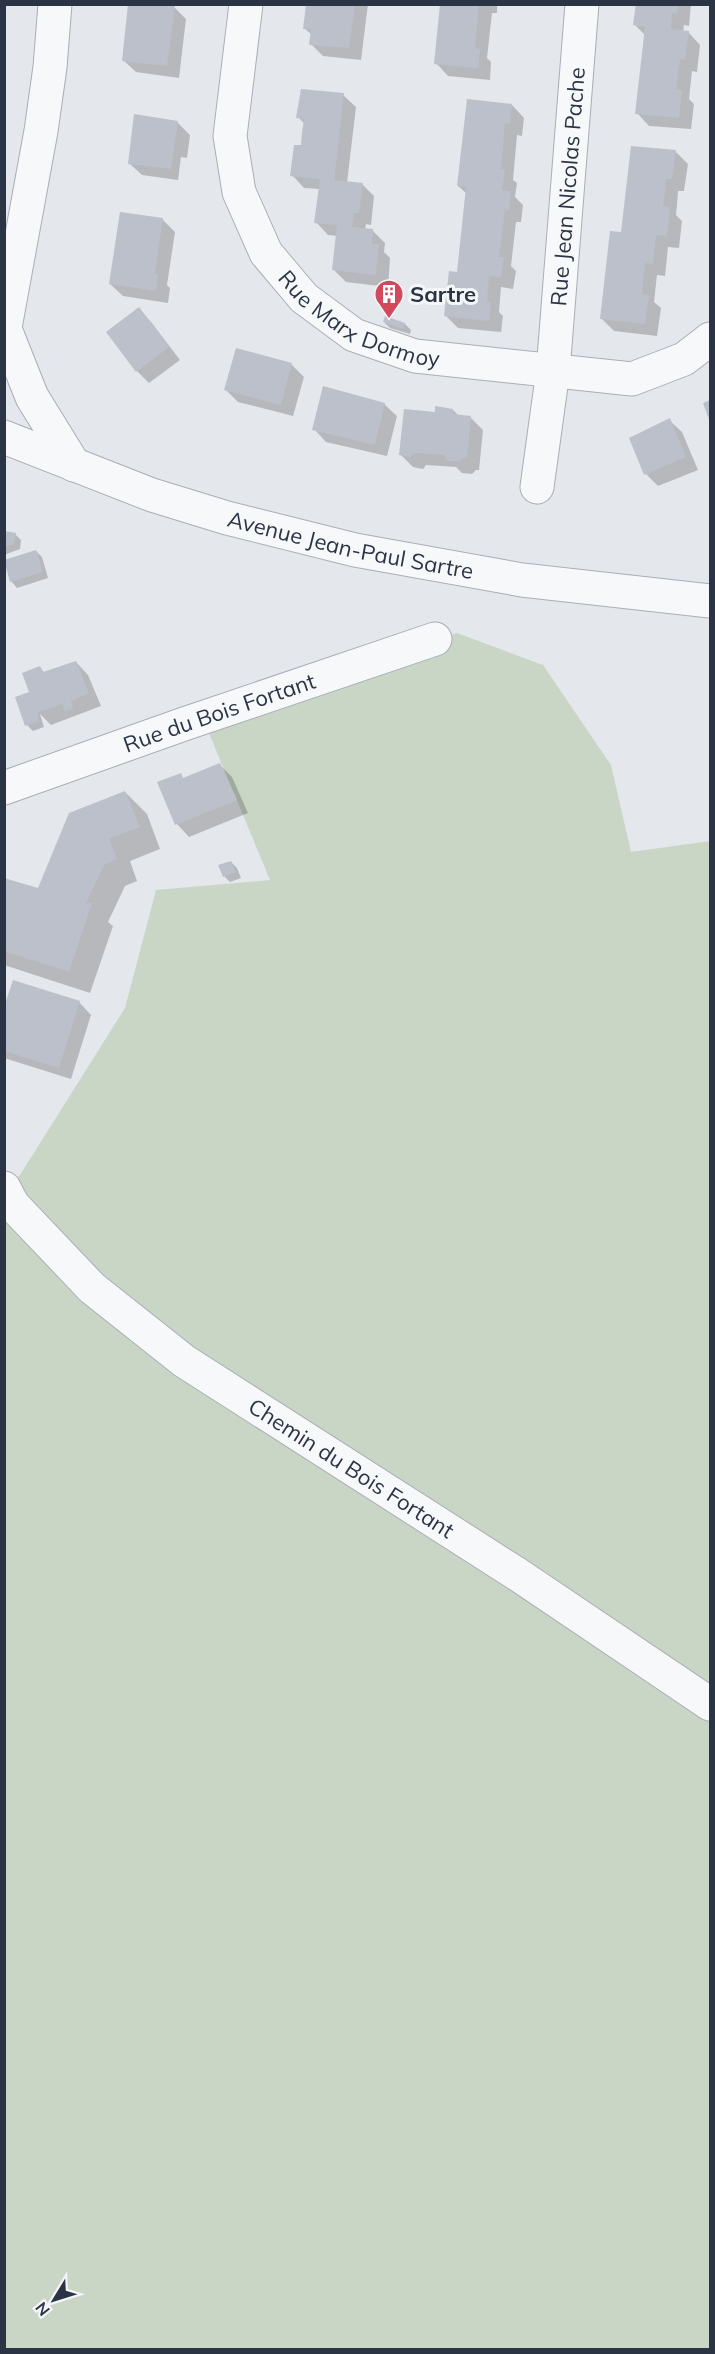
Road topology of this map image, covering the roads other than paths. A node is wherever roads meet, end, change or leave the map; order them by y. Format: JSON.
{"nodes":[{"id":1,"x":55,"y":4,"type":"edge"},
{"id":2,"x":246,"y":4,"type":"edge"},
{"id":3,"x":582,"y":4,"type":"edge"},
{"id":4,"x":6,"y":320,"type":"edge"},
{"id":5,"x":711,"y":339,"type":"edge"},
{"id":6,"x":553,"y":371,"type":"junction"},
{"id":7,"x":4,"y":437,"type":"edge"},
{"id":8,"x":74,"y":465,"type":"junction"},
{"id":9,"x":537,"y":487,"type":"dead end"},
{"id":10,"x":711,"y":601,"type":"edge"},
{"id":11,"x":435,"y":639,"type":"dead end"},
{"id":12,"x":4,"y":788,"type":"edge"},
{"id":13,"x":9,"y":1197,"type":"edge"},
{"id":14,"x":711,"y":1704,"type":"edge"}],
"edges":[{"from":1,"to":4,"type":"street"},
{"from":2,"to":6,"type":"street","name":"Rue Marx Dormoy"},
{"from":3,"to":6,"type":"street","name":"Rue Jean Nicolas Pache"},
{"from":4,"to":8,"type":"street"},
{"from":5,"to":6,"type":"street","name":"Rue Marx Dormoy"},
{"from":6,"to":9,"type":"street","name":"Rue Jean Nicolas Pache"},
{"from":7,"to":8,"type":"street","name":"Avenue Jean-Paul Sartre"},
{"from":8,"to":10,"type":"street","name":"Avenue Jean-Paul Sartre"},
{"from":11,"to":12,"type":"street","name":"Rue du Bois Fortant"},
{"from":13,"to":14,"type":"street","name":"Chemin du Bois Fortant"}]}
